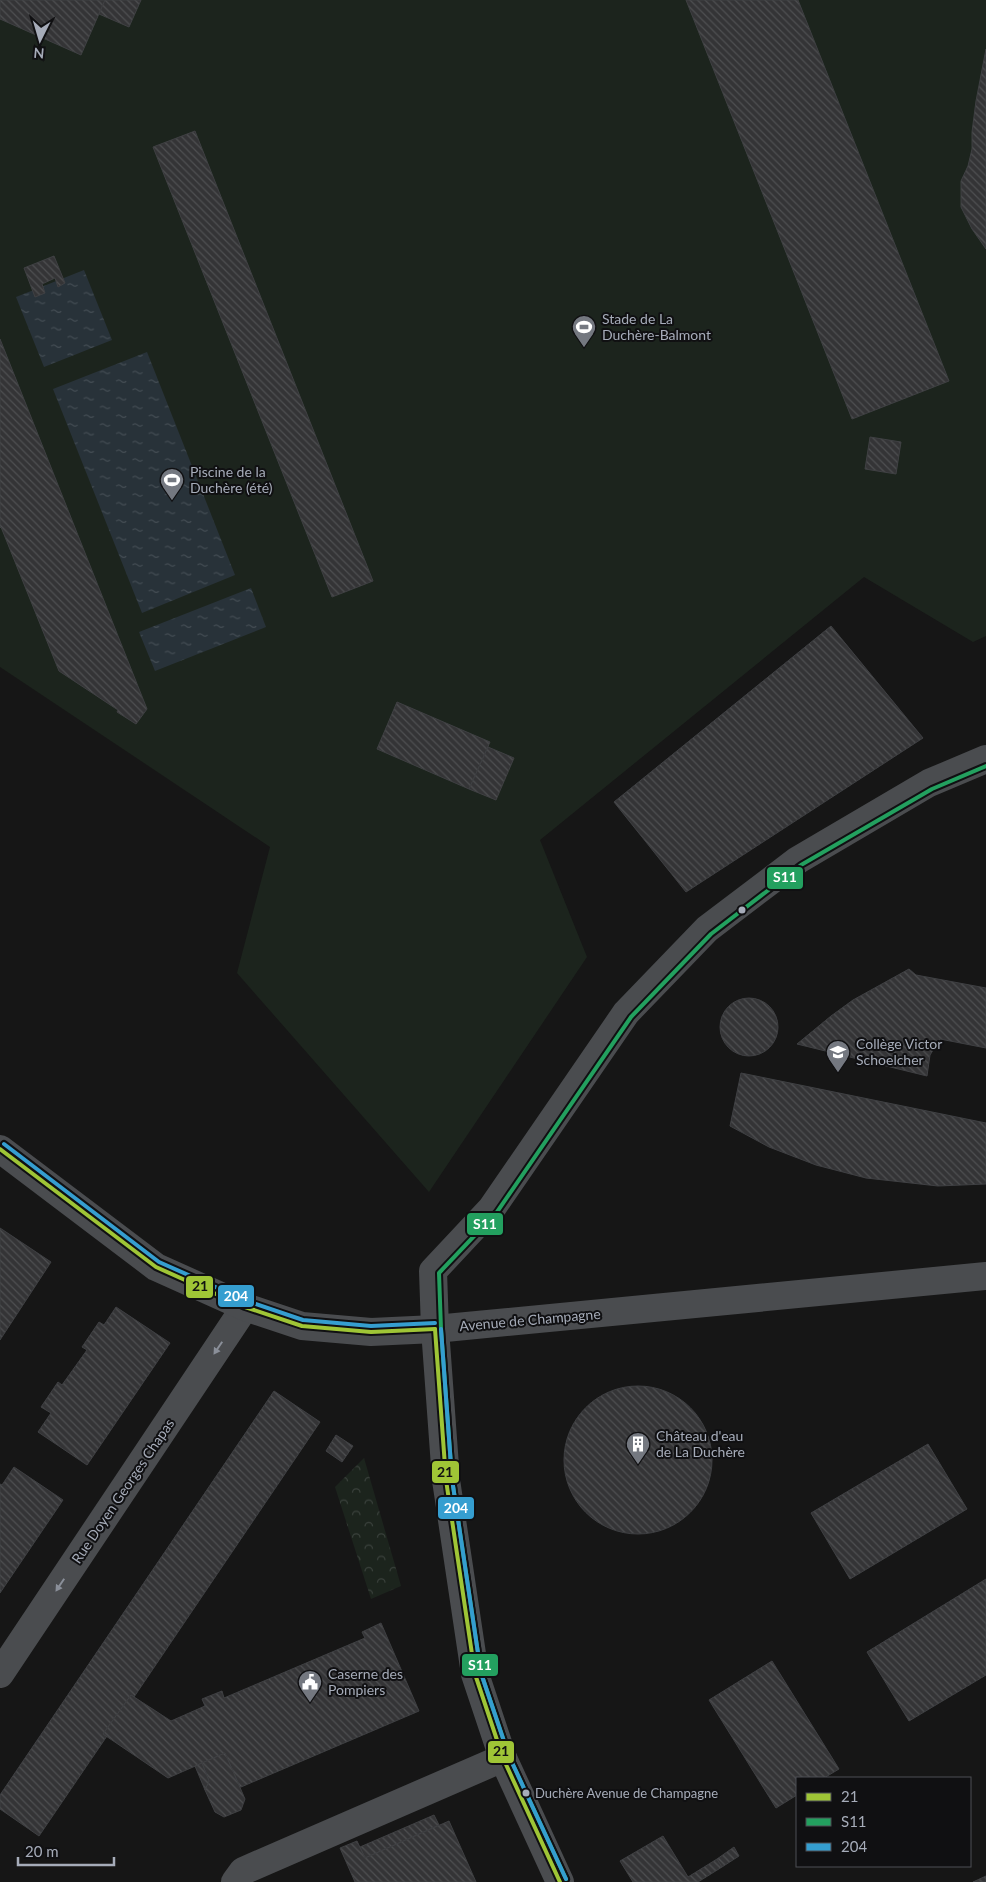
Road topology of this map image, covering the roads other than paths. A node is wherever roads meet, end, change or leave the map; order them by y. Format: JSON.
{"nodes":[{"id":1,"x":986,"y":759,"type":"edge"},
{"id":2,"x":0,"y":1149,"type":"edge"},
{"id":3,"x":986,"y":1276,"type":"edge"},
{"id":4,"x":245,"y":1307,"type":"junction"},
{"id":5,"x":435,"y":1329,"type":"junction"},
{"id":6,"x":0,"y":1674,"type":"edge"},
{"id":7,"x":503,"y":1758,"type":"junction"},
{"id":8,"x":234,"y":1882,"type":"edge"},
{"id":9,"x":560,"y":1882,"type":"edge"}],
"edges":[{"from":1,"to":5,"type":"street"},
{"from":2,"to":4,"type":"street","name":"Avenue de Champagne"},
{"from":3,"to":5,"type":"street","name":"Avenue de Champagne"},
{"from":4,"to":5,"type":"street","name":"Avenue de Champagne"},
{"from":4,"to":6,"type":"street","name":"Rue Doyen Georges Chapas","one_way":true},
{"from":5,"to":7,"type":"street"},
{"from":7,"to":8,"type":"street"},
{"from":7,"to":9,"type":"street"}]}
